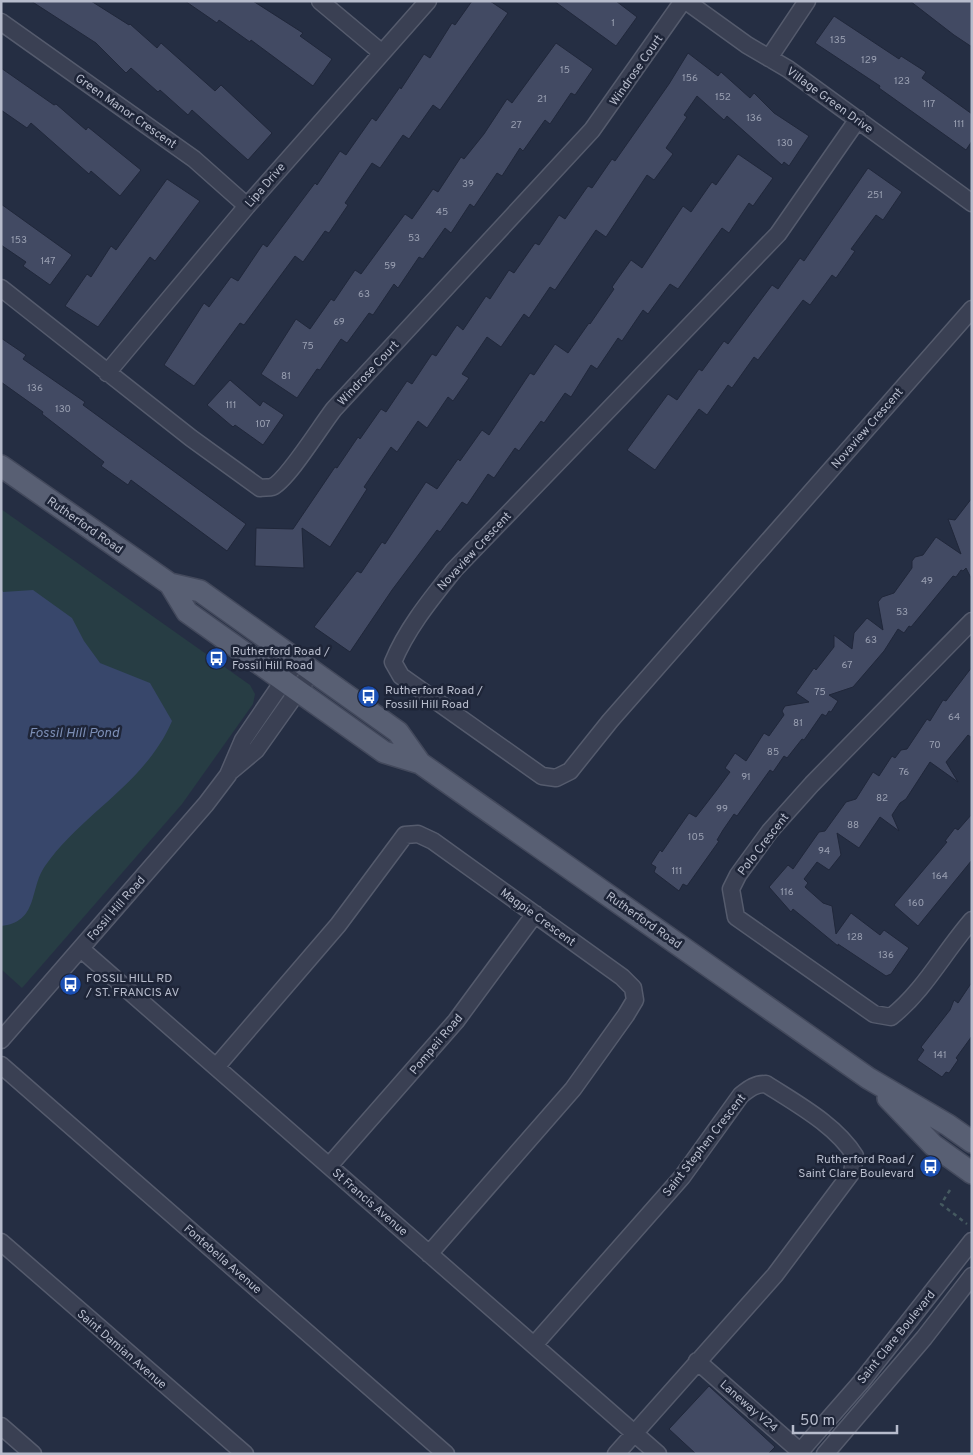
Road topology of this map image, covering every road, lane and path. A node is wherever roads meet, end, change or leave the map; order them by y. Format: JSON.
{"nodes":[{"id":1,"x":320,"y":1,"type":"edge"},
{"id":2,"x":428,"y":1,"type":"edge"},
{"id":3,"x":685,"y":1,"type":"edge"},
{"id":4,"x":807,"y":1,"type":"edge"},
{"id":5,"x":1,"y":22,"type":"edge"},
{"id":6,"x":382,"y":53,"type":"junction"},
{"id":7,"x":769,"y":58,"type":"junction"},
{"id":8,"x":858,"y":119,"type":"junction"},
{"id":9,"x":972,"y":203,"type":"edge"},
{"id":10,"x":247,"y":206,"type":"junction"},
{"id":11,"x":1,"y":288,"type":"edge"},
{"id":12,"x":972,"y":309,"type":"edge"},
{"id":13,"x":107,"y":373,"type":"junction"},
{"id":14,"x":1,"y":466,"type":"edge"},
{"id":15,"x":170,"y":584,"type":"junction"},
{"id":16,"x":972,"y":620,"type":"edge"},
{"id":17,"x":305,"y":666,"type":"junction"},
{"id":18,"x":291,"y":686,"type":"junction"},
{"id":19,"x":420,"y":763,"type":"junction"},
{"id":20,"x":535,"y":914,"type":"junction"},
{"id":21,"x":972,"y":920,"type":"edge"},
{"id":22,"x":81,"y":949,"type":"junction"},
{"id":23,"x":1,"y":1040,"type":"edge"},
{"id":24,"x":1,"y":1065,"type":"edge"},
{"id":25,"x":216,"y":1068,"type":"junction"},
{"id":26,"x":868,"y":1078,"type":"junction"},
{"id":27,"x":972,"y":1142,"type":"edge"},
{"id":28,"x":329,"y":1166,"type":"junction"},
{"id":29,"x":972,"y":1172,"type":"edge"},
{"id":30,"x":950,"y":1190,"type":"dead end"},
{"id":31,"x":967,"y":1224,"type":"dead end"},
{"id":32,"x":972,"y":1241,"type":"edge"},
{"id":33,"x":1,"y":1242,"type":"edge"},
{"id":34,"x":430,"y":1254,"type":"junction"},
{"id":35,"x":972,"y":1276,"type":"edge"},
{"id":36,"x":534,"y":1345,"type":"junction"},
{"id":37,"x":697,"y":1361,"type":"junction"},
{"id":38,"x":1,"y":1426,"type":"edge"},
{"id":39,"x":634,"y":1432,"type":"junction"},
{"id":40,"x":800,"y":1453,"type":"edge"},
{"id":41,"x":33,"y":1454,"type":"edge"},
{"id":42,"x":244,"y":1454,"type":"edge"},
{"id":43,"x":446,"y":1454,"type":"edge"},
{"id":44,"x":616,"y":1454,"type":"edge"},
{"id":45,"x":658,"y":1454,"type":"edge"},
{"id":46,"x":825,"y":1454,"type":"edge"}],
"edges":[{"from":1,"to":6,"type":"street"},
{"from":2,"to":6,"type":"street","name":"Lipa Drive"},
{"from":3,"to":7,"type":"street","name":"Village Green Drive"},
{"from":3,"to":13,"type":"street","name":"Windrose Court"},
{"from":4,"to":7,"type":"street"},
{"from":5,"to":10,"type":"street","name":"Green Manor Crescent"},
{"from":6,"to":10,"type":"street","name":"Lipa Drive"},
{"from":7,"to":8,"type":"street","name":"Village Green Drive"},
{"from":8,"to":9,"type":"street","name":"Village Green Drive"},
{"from":8,"to":12,"type":"street","name":"Novaview Crescent"},
{"from":10,"to":13,"type":"street","name":"Lipa Drive"},
{"from":11,"to":13,"type":"street","name":"Windrose Court"},
{"from":14,"to":15,"type":"main road","name":"Rutherford Road"},
{"from":15,"to":17,"type":"main road","name":"Rutherford Road"},
{"from":15,"to":18,"type":"main road","name":"Rutherford Road"},
{"from":16,"to":21,"type":"street","name":"Polo Crescent"},
{"from":17,"to":18,"type":"street","name":"Fossil Hill Road"},
{"from":17,"to":19,"type":"main road","name":"Rutherford Road"},
{"from":18,"to":19,"type":"main road","name":"Rutherford Road"},
{"from":18,"to":22,"type":"street","name":"Fossil Hill Road"},
{"from":19,"to":26,"type":"main road","name":"Rutherford Road"},
{"from":20,"to":25,"type":"street","name":"Magpie Crescent"},
{"from":20,"to":28,"type":"street","name":"Pompeii Road"},
{"from":20,"to":34,"type":"street","name":"Magpie Crescent"},
{"from":22,"to":23,"type":"street","name":"Fossil Hill Road"},
{"from":22,"to":25,"type":"street","name":"St Francis Avenue"},
{"from":24,"to":43,"type":"street","name":"Fontebella Avenue"},
{"from":25,"to":28,"type":"street","name":"St Francis Avenue"},
{"from":26,"to":27,"type":"main road","name":"Rutherford Road"},
{"from":26,"to":29,"type":"main road","name":"Rutherford Road"},
{"from":28,"to":34,"type":"street","name":"St Francis Avenue"},
{"from":30,"to":31,"type":"path"},
{"from":32,"to":40,"type":"street","name":"Saint Clare Boulevard"},
{"from":33,"to":42,"type":"street","name":"Saint Damian Avenue"},
{"from":34,"to":36,"type":"street","name":"St Francis Avenue"},
{"from":35,"to":46,"type":"street","name":"Saint Clare Boulevard"},
{"from":36,"to":37,"type":"street","name":"Saint Stephen Crescent"},
{"from":36,"to":39,"type":"street","name":"St Francis Avenue"},
{"from":37,"to":39,"type":"street","name":"Saint Stephen Crescent"},
{"from":37,"to":40,"type":"street","name":"Laneway V24"},
{"from":38,"to":41,"type":"street"},
{"from":39,"to":44,"type":"street"},
{"from":39,"to":45,"type":"street","name":"St Francis Avenue"}]}
